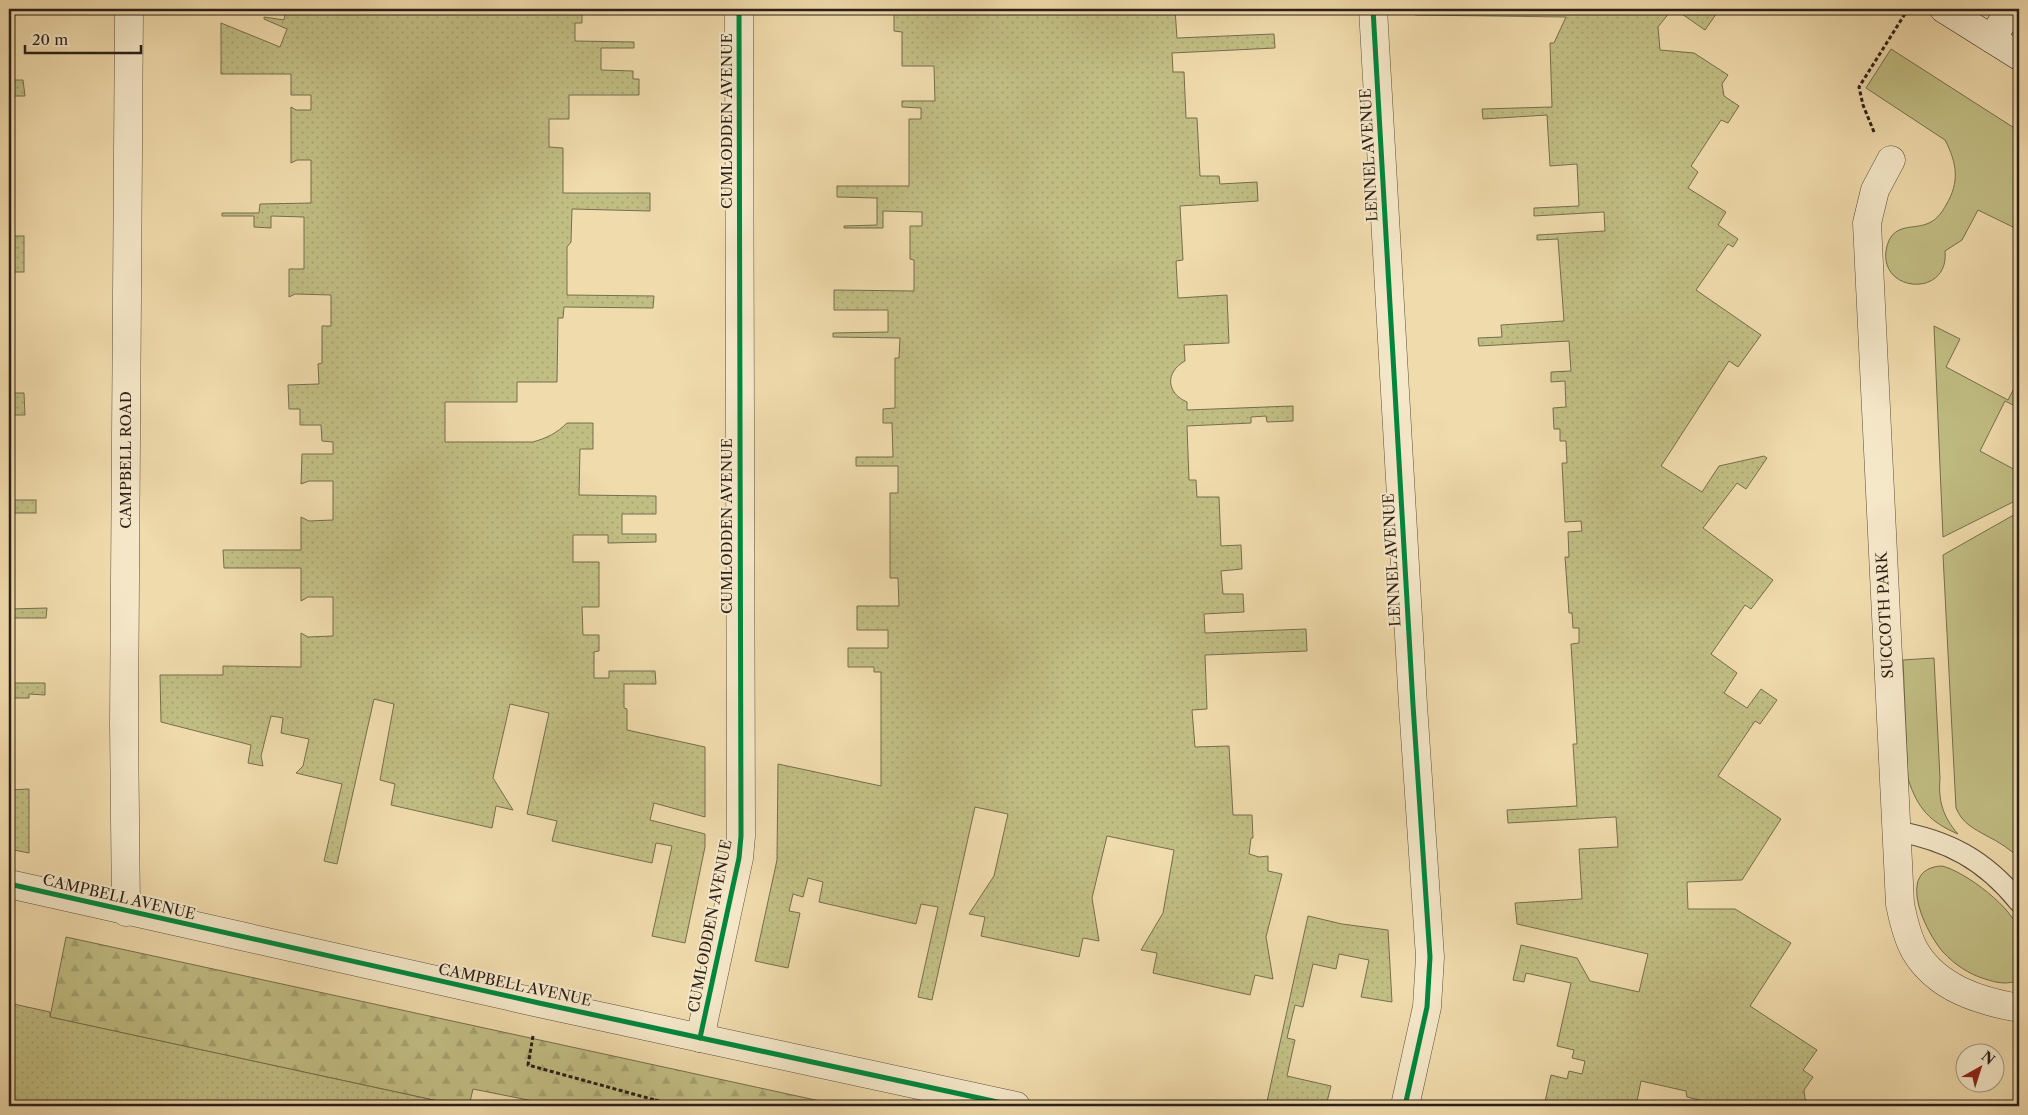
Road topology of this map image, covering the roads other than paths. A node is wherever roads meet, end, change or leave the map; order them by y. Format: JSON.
{"nodes":[{"id":1,"x":129,"y":9,"type":"edge"},
{"id":2,"x":739,"y":9,"type":"edge"},
{"id":3,"x":1373,"y":9,"type":"edge"},
{"id":4,"x":1944,"y":9,"type":"edge"},
{"id":5,"x":2010,"y":9,"type":"edge"},
{"id":6,"x":1992,"y":39,"type":"junction"},
{"id":7,"x":2019,"y":56,"type":"edge"},
{"id":8,"x":1891,"y":160,"type":"road end"},
{"id":9,"x":1895,"y":830,"type":"junction"},
{"id":10,"x":9,"y":884,"type":"edge"},
{"id":11,"x":2019,"y":902,"type":"edge"},
{"id":12,"x":126,"y":912,"type":"junction"},
{"id":13,"x":2019,"y":1008,"type":"edge"},
{"id":14,"x":700,"y":1038,"type":"junction"},
{"id":15,"x":1016,"y":1106,"type":"edge"},
{"id":16,"x":1405,"y":1106,"type":"edge"}],
"edges":[{"from":1,"to":12,"type":"street","name":"CAMPBELL ROAD"},
{"from":2,"to":14,"type":"street","name":"CUMLODDEN AVENUE"},
{"from":3,"to":16,"type":"street","name":"LENNEL AVENUE"},
{"from":4,"to":6,"type":"street"},
{"from":5,"to":6,"type":"street"},
{"from":6,"to":7,"type":"street"},
{"from":8,"to":9,"type":"street","name":"SUCCOTH PARK"},
{"from":9,"to":11,"type":"lane"},
{"from":9,"to":13,"type":"street","name":"SUCCOTH PARK"},
{"from":10,"to":12,"type":"street","name":"CAMPBELL AVENUE"},
{"from":12,"to":14,"type":"street","name":"CAMPBELL AVENUE"},
{"from":14,"to":15,"type":"street","name":"CAMPBELL AVENUE"}]}
